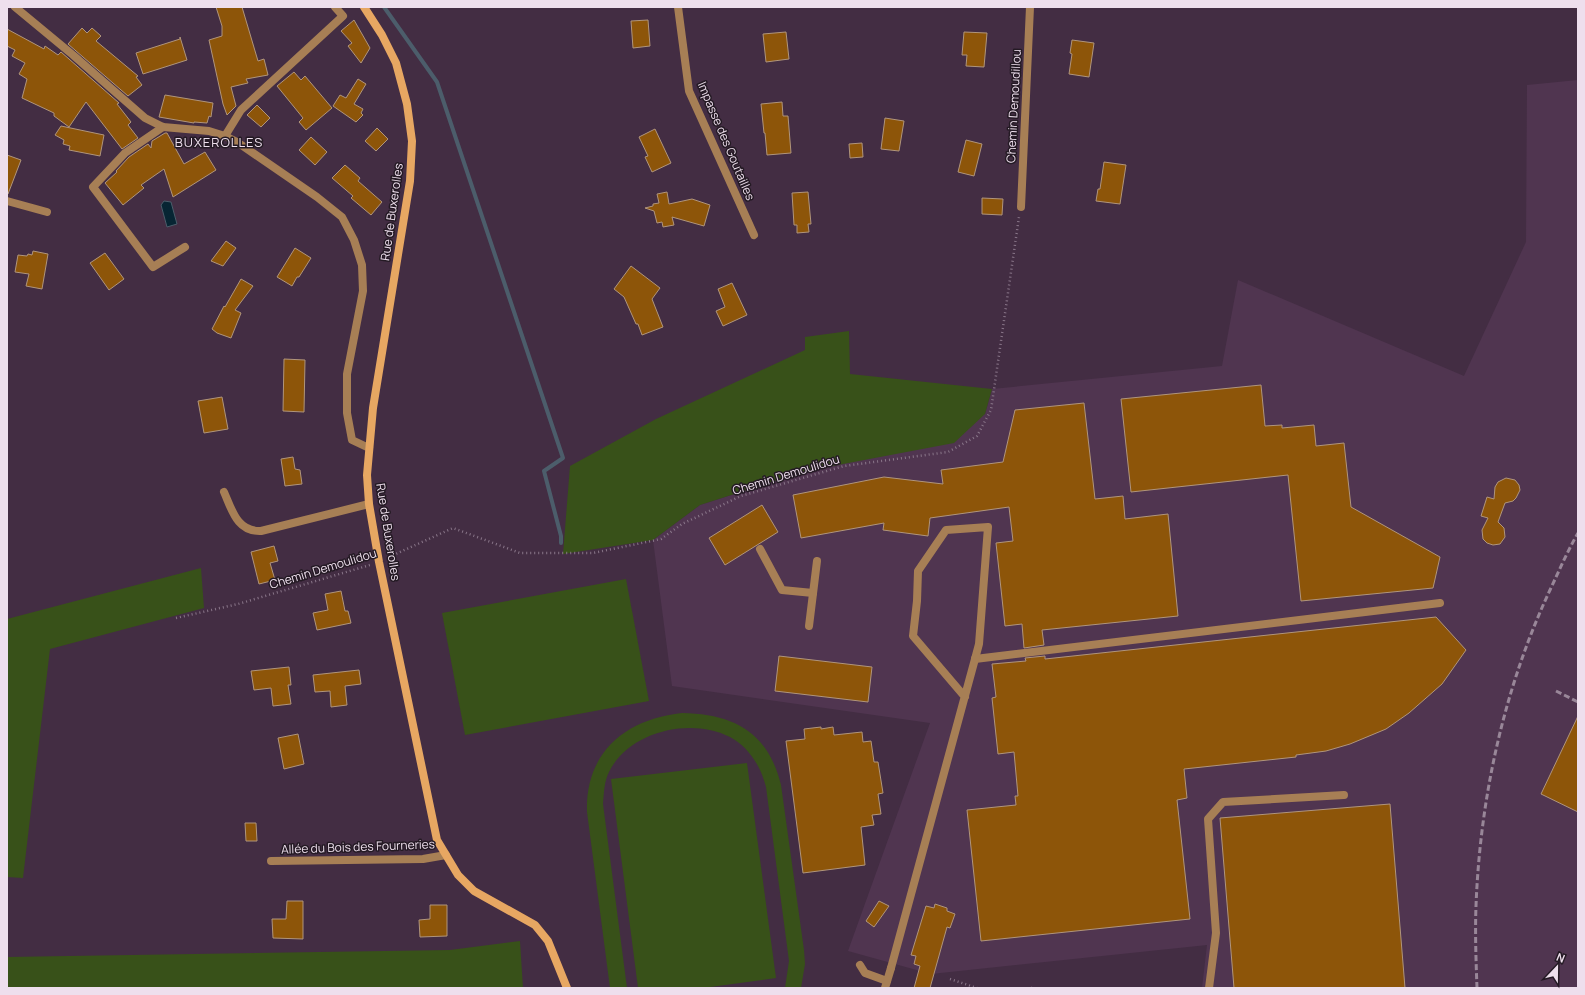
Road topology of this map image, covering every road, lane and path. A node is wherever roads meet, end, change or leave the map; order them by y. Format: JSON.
{"nodes":[{"id":1,"x":15,"y":7,"type":"edge"},
{"id":2,"x":335,"y":7,"type":"edge"},
{"id":3,"x":364,"y":7,"type":"edge"},
{"id":4,"x":678,"y":7,"type":"edge"},
{"id":5,"x":1030,"y":7,"type":"edge"},
{"id":6,"x":163,"y":127,"type":"junction"},
{"id":7,"x":225,"y":136,"type":"junction"},
{"id":8,"x":7,"y":201,"type":"edge"},
{"id":9,"x":1021,"y":207,"type":"joint"},
{"id":10,"x":47,"y":212,"type":"dead end"},
{"id":11,"x":754,"y":235,"type":"dead end"},
{"id":12,"x":185,"y":247,"type":"dead end"},
{"id":13,"x":369,"y":448,"type":"junction"},
{"id":14,"x":224,"y":492,"type":"dead end"},
{"id":15,"x":369,"y":504,"type":"junction"},
{"id":16,"x":760,"y":548,"type":"dead end"},
{"id":17,"x":379,"y":562,"type":"junction"},
{"id":18,"x":817,"y":562,"type":"dead end"},
{"id":19,"x":813,"y":593,"type":"junction"},
{"id":20,"x":1440,"y":603,"type":"dead end"},
{"id":21,"x":176,"y":618,"type":"dead end"},
{"id":22,"x":809,"y":626,"type":"dead end"},
{"id":23,"x":975,"y":659,"type":"junction"},
{"id":24,"x":965,"y":697,"type":"junction"},
{"id":25,"x":1344,"y":795,"type":"dead end"},
{"id":26,"x":446,"y":855,"type":"junction"},
{"id":27,"x":271,"y":861,"type":"dead end"},
{"id":28,"x":860,"y":965,"type":"dead end"},
{"id":29,"x":950,"y":979,"type":"dead end"},
{"id":30,"x":886,"y":984,"type":"edge"},
{"id":31,"x":567,"y":988,"type":"edge"},
{"id":32,"x":977,"y":988,"type":"edge"},
{"id":33,"x":1209,"y":988,"type":"edge"}],
"edges":[{"from":1,"to":6,"type":"street"},
{"from":2,"to":7,"type":"street"},
{"from":3,"to":13,"type":"street","name":"Rue de Buxerolles"},
{"from":4,"to":11,"type":"street","name":"Impasse des Goutailles"},
{"from":5,"to":9,"type":"street","name":"Chemin Demoudillou"},
{"from":6,"to":7,"type":"street"},
{"from":6,"to":12,"type":"street"},
{"from":7,"to":13,"type":"street"},
{"from":8,"to":10,"type":"street"},
{"from":9,"to":17,"type":"path","name":"Chemin Demoulidou"},
{"from":13,"to":15,"type":"street","name":"Rue de Buxerolles"},
{"from":14,"to":15,"type":"street"},
{"from":15,"to":17,"type":"street","name":"Rue de Buxerolles"},
{"from":16,"to":19,"type":"street"},
{"from":17,"to":21,"type":"path","name":"Chemin Demoulidou"},
{"from":17,"to":26,"type":"street","name":"Rue de Buxerolles"},
{"from":18,"to":19,"type":"street"},
{"from":19,"to":22,"type":"street"},
{"from":20,"to":23,"type":"street"},
{"from":23,"to":24,"type":"street"},
{"from":23,"to":24,"type":"street"},
{"from":24,"to":30,"type":"street"},
{"from":25,"to":33,"type":"street"},
{"from":26,"to":27,"type":"street","name":"Allée du Bois des Fourneries"},
{"from":26,"to":31,"type":"street","name":"Rue de Buxerolles"},
{"from":28,"to":30,"type":"street"},
{"from":29,"to":32,"type":"path"}]}
